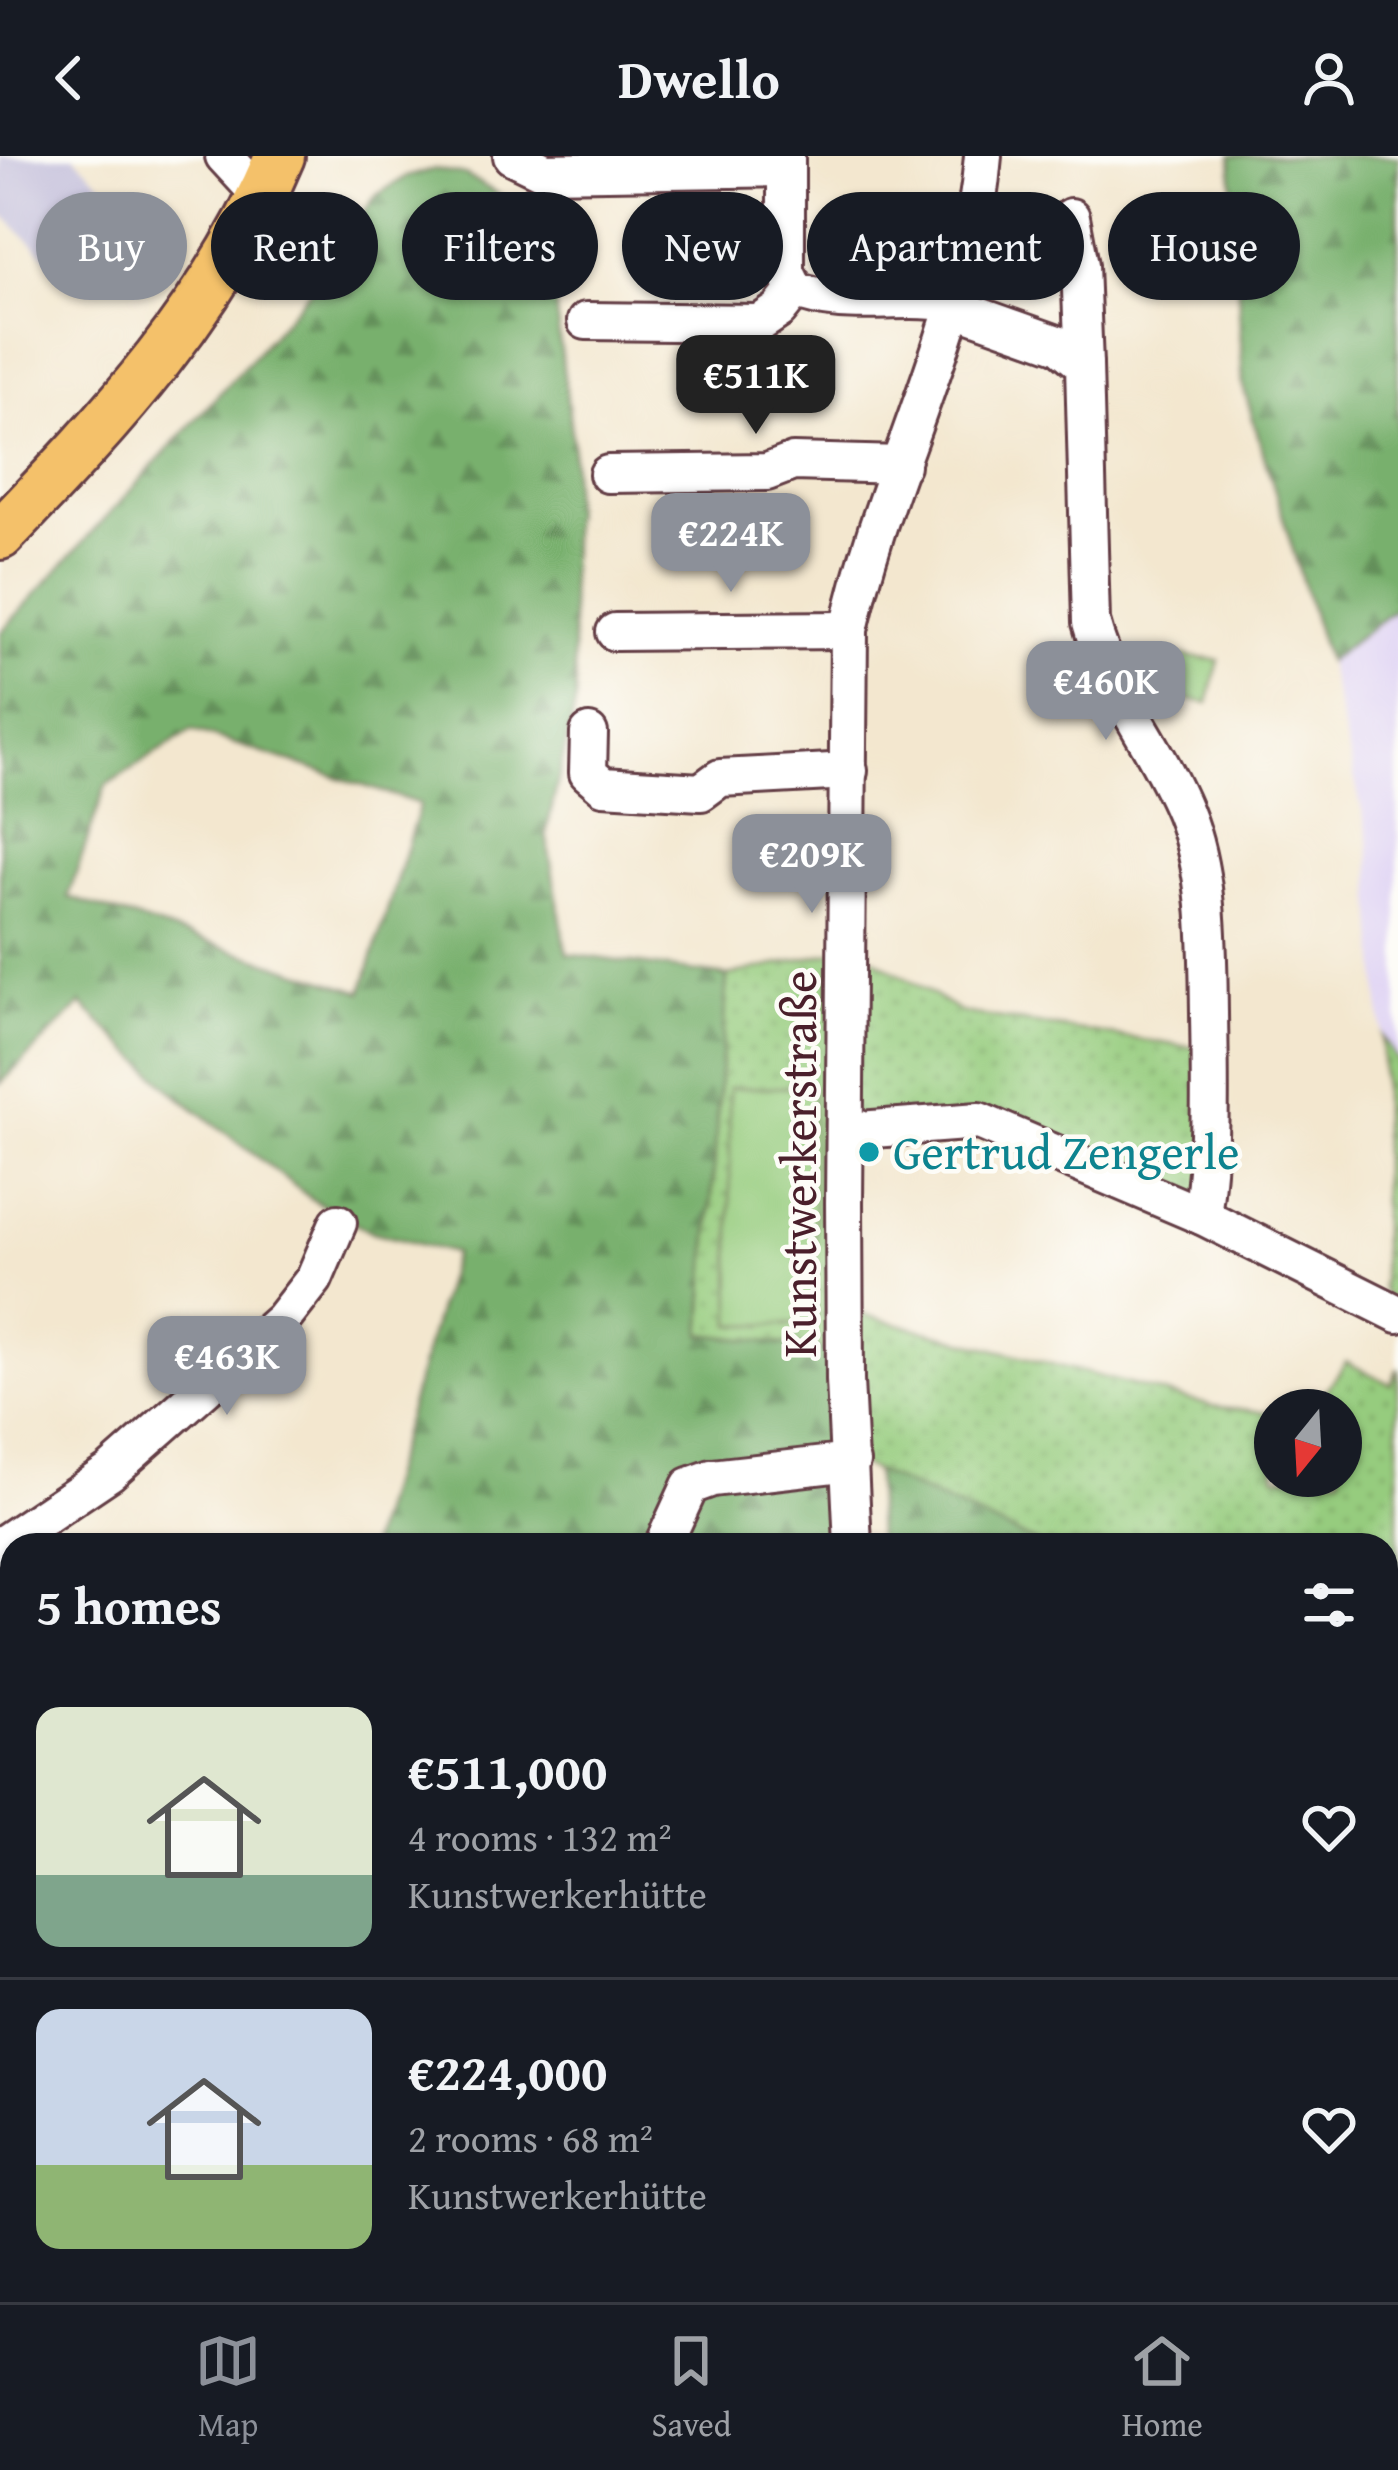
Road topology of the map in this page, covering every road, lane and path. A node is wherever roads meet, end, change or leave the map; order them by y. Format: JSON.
{"nodes":[{"id":1,"x":224,"y":156,"type":"edge"},
{"id":2,"x":512,"y":156,"type":"edge"},
{"id":3,"x":983,"y":156,"type":"edge"},
{"id":4,"x":786,"y":162,"type":"edge"},
{"id":5,"x":272,"y":176,"type":"edge"},
{"id":6,"x":795,"y":290,"type":"junction"},
{"id":7,"x":1081,"y":300,"type":"edge"},
{"id":8,"x":956,"y":306,"type":"junction"},
{"id":9,"x":586,"y":321,"type":"dead end"},
{"id":10,"x":1084,"y":365,"type":"junction"},
{"id":11,"x":902,"y":465,"type":"junction"},
{"id":12,"x":608,"y":474,"type":"dead end"},
{"id":13,"x":0,"y":535,"type":"edge"},
{"id":14,"x":849,"y":630,"type":"junction"},
{"id":15,"x":615,"y":632,"type":"dead end"},
{"id":16,"x":589,"y":733,"type":"dead end"},
{"id":17,"x":849,"y":771,"type":"junction"},
{"id":18,"x":846,"y":1131,"type":"junction"},
{"id":19,"x":1202,"y":1216,"type":"junction"},
{"id":20,"x":338,"y":1223,"type":"dead end"},
{"id":21,"x":1398,"y":1314,"type":"edge"},
{"id":22,"x":851,"y":1462,"type":"junction"},
{"id":23,"x":19,"y":1533,"type":"edge"},
{"id":24,"x":668,"y":1533,"type":"edge"},
{"id":25,"x":853,"y":1533,"type":"edge"}],
"edges":[{"from":1,"to":5,"type":"street"},
{"from":2,"to":4,"type":"street"},
{"from":3,"to":8,"type":"street","name":"Kunstwerkerstraße"},
{"from":4,"to":6,"type":"street"},
{"from":5,"to":13,"type":"main road"},
{"from":6,"to":8,"type":"street"},
{"from":6,"to":9,"type":"street"},
{"from":7,"to":10,"type":"street"},
{"from":8,"to":10,"type":"street"},
{"from":8,"to":11,"type":"street","name":"Kunstwerkerstraße"},
{"from":10,"to":19,"type":"street"},
{"from":11,"to":12,"type":"street"},
{"from":11,"to":14,"type":"street","name":"Kunstwerkerstraße"},
{"from":14,"to":15,"type":"street"},
{"from":14,"to":17,"type":"street","name":"Kunstwerkerstraße"},
{"from":16,"to":17,"type":"street"},
{"from":17,"to":18,"type":"street","name":"Kunstwerkerstraße"},
{"from":18,"to":19,"type":"street"},
{"from":18,"to":22,"type":"street","name":"Kunstwerkerstraße"},
{"from":19,"to":21,"type":"street"},
{"from":20,"to":23,"type":"street"},
{"from":22,"to":24,"type":"street"},
{"from":22,"to":25,"type":"street","name":"Kunstwerkerstraße"}]}
